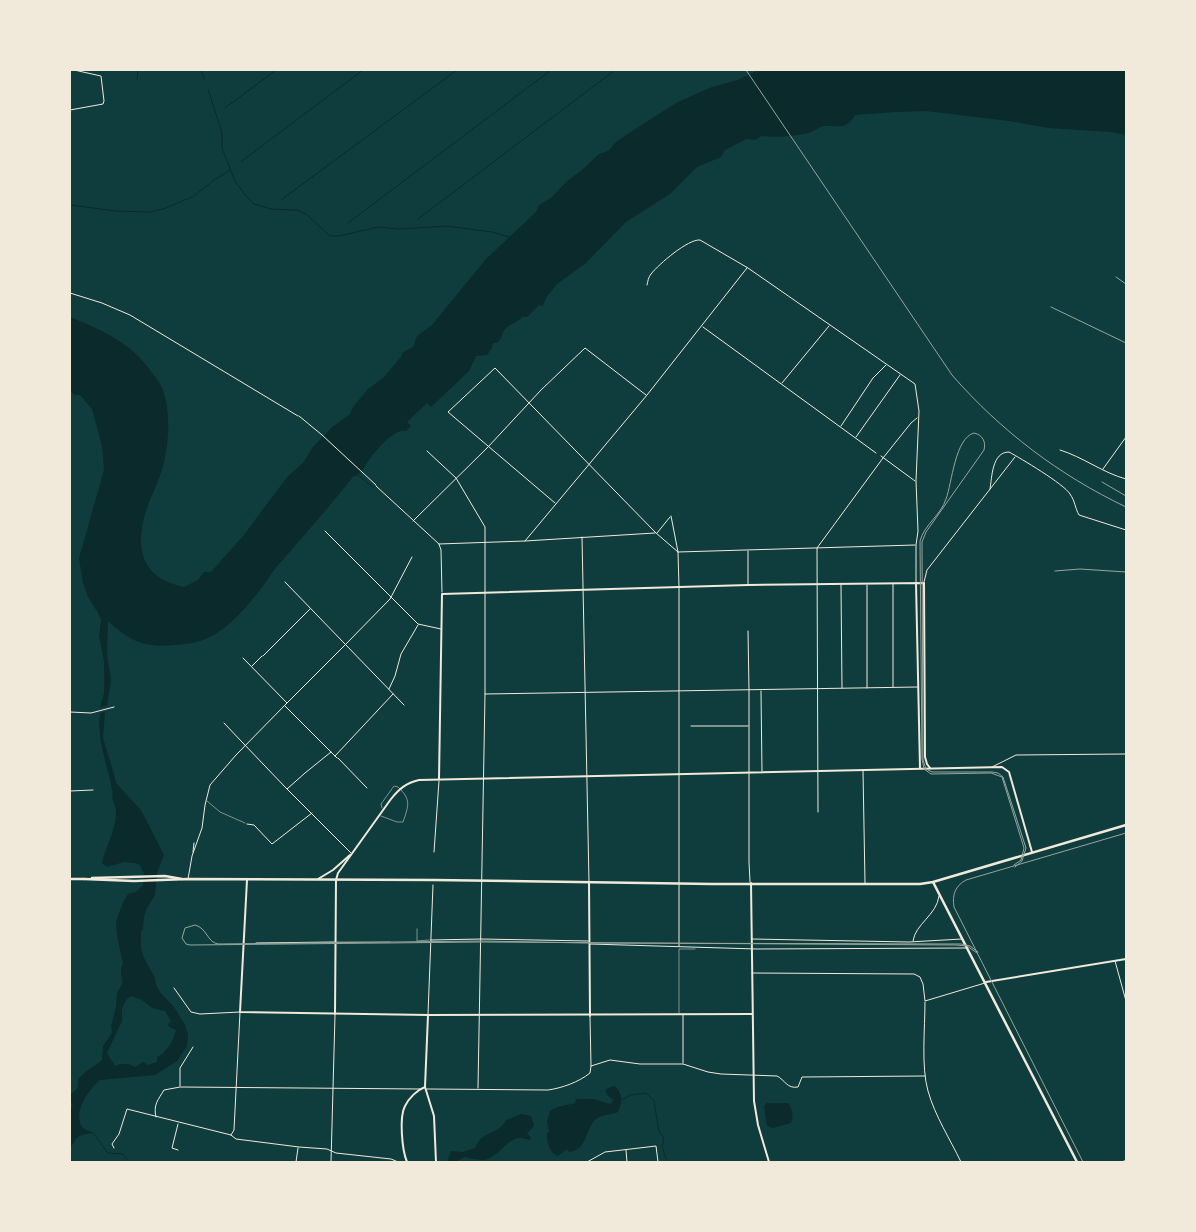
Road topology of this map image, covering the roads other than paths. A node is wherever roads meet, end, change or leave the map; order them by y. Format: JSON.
{"nodes":[{"id":1,"x":74,"y":70,"type":"edge"},
{"id":2,"x":70,"y":110,"type":"edge"},
{"id":3,"x":748,"y":268,"type":"junction"},
{"id":4,"x":647,"y":285,"type":"dead end"},
{"id":5,"x":70,"y":293,"type":"edge"},
{"id":6,"x":829,"y":325,"type":"junction"},
{"id":7,"x":702,"y":326,"type":"junction"},
{"id":8,"x":886,"y":364,"type":"junction"},
{"id":9,"x":900,"y":374,"type":"junction"},
{"id":10,"x":781,"y":384,"type":"junction"},
{"id":11,"x":646,"y":395,"type":"junction"},
{"id":12,"x":529,"y":402,"type":"junction"},
{"id":13,"x":918,"y":417,"type":"junction"},
{"id":14,"x":840,"y":426,"type":"junction"},
{"id":15,"x":1126,"y":437,"type":"edge"},
{"id":16,"x":856,"y":438,"type":"junction"},
{"id":17,"x":488,"y":447,"type":"junction"},
{"id":18,"x":1060,"y":450,"type":"dead end"},
{"id":19,"x":427,"y":451,"type":"dead end"},
{"id":20,"x":876,"y":452,"type":"dead end"},
{"id":21,"x":1016,"y":455,"type":"junction"},
{"id":22,"x":882,"y":457,"type":"junction"},
{"id":23,"x":588,"y":464,"type":"junction"},
{"id":24,"x":1102,"y":470,"type":"junction"},
{"id":25,"x":456,"y":478,"type":"junction"},
{"id":26,"x":1126,"y":479,"type":"edge"},
{"id":27,"x":916,"y":481,"type":"junction"},
{"id":28,"x":990,"y":489,"type":"junction"},
{"id":29,"x":555,"y":504,"type":"junction"},
{"id":30,"x":413,"y":521,"type":"junction"},
{"id":31,"x":1126,"y":530,"type":"edge"},
{"id":32,"x":325,"y":531,"type":"dead end"},
{"id":33,"x":656,"y":533,"type":"junction"},
{"id":34,"x":582,"y":537,"type":"junction"},
{"id":35,"x":525,"y":541,"type":"junction"},
{"id":36,"x":484,"y":542,"type":"junction"},
{"id":37,"x":439,"y":544,"type":"junction"},
{"id":38,"x":916,"y":544,"type":"junction"},
{"id":39,"x":817,"y":548,"type":"junction"},
{"id":40,"x":748,"y":550,"type":"junction"},
{"id":41,"x":678,"y":552,"type":"junction"},
{"id":42,"x":412,"y":557,"type":"dead end"},
{"id":43,"x":285,"y":582,"type":"dead end"},
{"id":44,"x":893,"y":583,"type":"junction"},
{"id":45,"x":916,"y":583,"type":"junction"},
{"id":46,"x":924,"y":583,"type":"junction"},
{"id":47,"x":816,"y":584,"type":"junction"},
{"id":48,"x":841,"y":584,"type":"junction"},
{"id":49,"x":867,"y":584,"type":"junction"},
{"id":50,"x":748,"y":585,"type":"junction"},
{"id":51,"x":679,"y":588,"type":"junction"},
{"id":52,"x":584,"y":591,"type":"junction"},
{"id":53,"x":486,"y":593,"type":"junction"},
{"id":54,"x":442,"y":594,"type":"junction"},
{"id":55,"x":392,"y":597,"type":"junction"},
{"id":56,"x":311,"y":608,"type":"junction"},
{"id":57,"x":418,"y":624,"type":"junction"},
{"id":58,"x":442,"y":628,"type":"junction"},
{"id":59,"x":748,"y":631,"type":"dead end"},
{"id":60,"x":346,"y":645,"type":"junction"},
{"id":61,"x":244,"y":658,"type":"dead end"},
{"id":62,"x":251,"y":667,"type":"junction"},
{"id":63,"x":918,"y":687,"type":"junction"},
{"id":64,"x":867,"y":688,"type":"junction"},
{"id":65,"x":893,"y":688,"type":"junction"},
{"id":66,"x":842,"y":689,"type":"junction"},
{"id":67,"x":389,"y":690,"type":"junction"},
{"id":68,"x":749,"y":690,"type":"junction"},
{"id":69,"x":761,"y":690,"type":"junction"},
{"id":70,"x":817,"y":690,"type":"junction"},
{"id":71,"x":679,"y":691,"type":"junction"},
{"id":72,"x":586,"y":692,"type":"junction"},
{"id":73,"x":393,"y":694,"type":"junction"},
{"id":74,"x":485,"y":694,"type":"junction"},
{"id":75,"x":287,"y":703,"type":"junction"},
{"id":76,"x":404,"y":705,"type":"dead end"},
{"id":77,"x":284,"y":706,"type":"junction"},
{"id":78,"x":114,"y":707,"type":"dead end"},
{"id":79,"x":70,"y":712,"type":"edge"},
{"id":80,"x":224,"y":723,"type":"dead end"},
{"id":81,"x":690,"y":726,"type":"dead end"},
{"id":82,"x":749,"y":726,"type":"junction"},
{"id":83,"x":246,"y":746,"type":"junction"},
{"id":84,"x":331,"y":752,"type":"junction"},
{"id":85,"x":1126,"y":754,"type":"edge"},
{"id":86,"x":336,"y":757,"type":"junction"},
{"id":87,"x":991,"y":767,"type":"junction"},
{"id":88,"x":930,"y":768,"type":"junction"},
{"id":89,"x":863,"y":769,"type":"junction"},
{"id":90,"x":920,"y":769,"type":"junction"},
{"id":91,"x":818,"y":771,"type":"junction"},
{"id":92,"x":749,"y":773,"type":"junction"},
{"id":93,"x":762,"y":773,"type":"junction"},
{"id":94,"x":678,"y":774,"type":"junction"},
{"id":95,"x":587,"y":776,"type":"junction"},
{"id":96,"x":484,"y":778,"type":"junction"},
{"id":97,"x":439,"y":779,"type":"junction"},
{"id":98,"x":368,"y":788,"type":"dead end"},
{"id":99,"x":400,"y":788,"type":"junction"},
{"id":100,"x":287,"y":789,"type":"junction"},
{"id":101,"x":70,"y":790,"type":"edge"},
{"id":102,"x":93,"y":790,"type":"dead end"},
{"id":103,"x":206,"y":800,"type":"junction"},
{"id":104,"x":384,"y":809,"type":"junction"},
{"id":105,"x":818,"y":812,"type":"dead end"},
{"id":106,"x":312,"y":813,"type":"junction"},
{"id":107,"x":379,"y":816,"type":"junction"},
{"id":108,"x":247,"y":824,"type":"joint"},
{"id":109,"x":1126,"y":825,"type":"edge"},
{"id":110,"x":194,"y":844,"type":"dead end"},
{"id":111,"x":434,"y":852,"type":"dead end"},
{"id":112,"x":1032,"y":853,"type":"junction"},
{"id":113,"x":352,"y":854,"type":"junction"},
{"id":114,"x":192,"y":856,"type":"junction"},
{"id":115,"x":70,"y":879,"type":"edge"},
{"id":116,"x":84,"y":879,"type":"junction"},
{"id":117,"x":188,"y":880,"type":"junction"},
{"id":118,"x":247,"y":880,"type":"junction"},
{"id":119,"x":317,"y":880,"type":"junction"},
{"id":120,"x":336,"y":880,"type":"junction"},
{"id":121,"x":482,"y":881,"type":"junction"},
{"id":122,"x":589,"y":882,"type":"junction"},
{"id":123,"x":933,"y":882,"type":"junction"},
{"id":124,"x":679,"y":883,"type":"junction"},
{"id":125,"x":751,"y":883,"type":"junction"},
{"id":126,"x":865,"y":884,"type":"junction"},
{"id":127,"x":433,"y":885,"type":"dead end"},
{"id":128,"x":939,"y":893,"type":"junction"},
{"id":129,"x":417,"y":929,"type":"dead end"},
{"id":130,"x":481,"y":939,"type":"junction"},
{"id":131,"x":752,"y":939,"type":"junction"},
{"id":132,"x":963,"y":939,"type":"junction"},
{"id":133,"x":430,"y":940,"type":"junction"},
{"id":134,"x":335,"y":942,"type":"junction"},
{"id":135,"x":390,"y":942,"type":"dead end"},
{"id":136,"x":913,"y":942,"type":"junction"},
{"id":137,"x":256,"y":943,"type":"dead end"},
{"id":138,"x":589,"y":943,"type":"junction"},
{"id":139,"x":679,"y":946,"type":"junction"},
{"id":140,"x":752,"y":948,"type":"junction"},
{"id":141,"x":968,"y":948,"type":"junction"},
{"id":142,"x":695,"y":949,"type":"dead end"},
{"id":143,"x":1126,"y":959,"type":"edge"},
{"id":144,"x":1115,"y":960,"type":"junction"},
{"id":145,"x":752,"y":973,"type":"junction"},
{"id":146,"x":986,"y":982,"type":"junction"},
{"id":147,"x":174,"y":988,"type":"dead end"},
{"id":148,"x":1125,"y":992,"type":"edge"},
{"id":149,"x":925,"y":1001,"type":"junction"},
{"id":150,"x":1126,"y":1001,"type":"edge"},
{"id":151,"x":240,"y":1012,"type":"junction"},
{"id":152,"x":335,"y":1014,"type":"junction"},
{"id":153,"x":683,"y":1014,"type":"junction"},
{"id":154,"x":752,"y":1014,"type":"junction"},
{"id":155,"x":428,"y":1015,"type":"junction"},
{"id":156,"x":480,"y":1015,"type":"junction"},
{"id":157,"x":679,"y":1015,"type":"junction"},
{"id":158,"x":590,"y":1016,"type":"junction"},
{"id":159,"x":193,"y":1047,"type":"dead end"},
{"id":160,"x":682,"y":1064,"type":"junction"},
{"id":161,"x":591,"y":1066,"type":"junction"},
{"id":162,"x":753,"y":1074,"type":"junction"},
{"id":163,"x":925,"y":1076,"type":"junction"},
{"id":164,"x":180,"y":1086,"type":"junction"},
{"id":165,"x":236,"y":1087,"type":"junction"},
{"id":166,"x":333,"y":1088,"type":"junction"},
{"id":167,"x":426,"y":1088,"type":"junction"},
{"id":168,"x":478,"y":1088,"type":"junction"},
{"id":169,"x":421,"y":1089,"type":"junction"},
{"id":170,"x":156,"y":1117,"type":"junction"},
{"id":171,"x":178,"y":1123,"type":"junction"},
{"id":172,"x":231,"y":1135,"type":"junction"},
{"id":173,"x":299,"y":1147,"type":"junction"},
{"id":174,"x":114,"y":1148,"type":"dead end"},
{"id":175,"x":626,"y":1149,"type":"junction"},
{"id":176,"x":178,"y":1150,"type":"dead end"},
{"id":177,"x":331,"y":1150,"type":"junction"},
{"id":178,"x":396,"y":1161,"type":"edge"},
{"id":179,"x":296,"y":1162,"type":"edge"},
{"id":180,"x":331,"y":1162,"type":"edge"},
{"id":181,"x":407,"y":1162,"type":"edge"},
{"id":182,"x":436,"y":1162,"type":"edge"},
{"id":183,"x":587,"y":1162,"type":"edge"},
{"id":184,"x":627,"y":1162,"type":"edge"},
{"id":185,"x":658,"y":1162,"type":"edge"},
{"id":186,"x":769,"y":1162,"type":"edge"},
{"id":187,"x":961,"y":1162,"type":"edge"},
{"id":188,"x":1077,"y":1162,"type":"edge"}],
"edges":[{"from":1,"to":2,"type":"street"},
{"from":3,"to":4,"type":"street"},
{"from":3,"to":6,"type":"street"},
{"from":3,"to":7,"type":"street"},
{"from":5,"to":30,"type":"street"},
{"from":6,"to":8,"type":"street"},
{"from":6,"to":10,"type":"street"},
{"from":7,"to":10,"type":"street"},
{"from":7,"to":11,"type":"street"},
{"from":8,"to":9,"type":"street"},
{"from":8,"to":14,"type":"street"},
{"from":9,"to":13,"type":"street"},
{"from":9,"to":16,"type":"street"},
{"from":10,"to":14,"type":"street"},
{"from":11,"to":12,"type":"street"},
{"from":11,"to":23,"type":"street"},
{"from":12,"to":17,"type":"street"},
{"from":12,"to":17,"type":"street"},
{"from":12,"to":23,"type":"street"},
{"from":13,"to":22,"type":"street"},
{"from":13,"to":27,"type":"street"},
{"from":14,"to":16,"type":"street"},
{"from":15,"to":24,"type":"street"},
{"from":16,"to":20,"type":"street"},
{"from":17,"to":25,"type":"street"},
{"from":17,"to":29,"type":"street"},
{"from":18,"to":24,"type":"street"},
{"from":19,"to":25,"type":"street"},
{"from":21,"to":28,"type":"street"},
{"from":21,"to":28,"type":"street"},
{"from":21,"to":31,"type":"street"},
{"from":22,"to":27,"type":"street"},
{"from":22,"to":39,"type":"street"},
{"from":23,"to":29,"type":"street"},
{"from":23,"to":33,"type":"street"},
{"from":24,"to":26,"type":"street"},
{"from":25,"to":30,"type":"street"},
{"from":25,"to":36,"type":"street"},
{"from":27,"to":38,"type":"street"},
{"from":28,"to":46,"type":"street"},
{"from":29,"to":35,"type":"street"},
{"from":30,"to":37,"type":"street"},
{"from":32,"to":55,"type":"street"},
{"from":33,"to":34,"type":"street"},
{"from":33,"to":41,"type":"street"},
{"from":33,"to":41,"type":"street"},
{"from":34,"to":35,"type":"street"},
{"from":34,"to":52,"type":"street"},
{"from":35,"to":36,"type":"street"},
{"from":36,"to":37,"type":"street"},
{"from":36,"to":53,"type":"street"},
{"from":37,"to":54,"type":"street"},
{"from":38,"to":39,"type":"street"},
{"from":38,"to":45,"type":"street"},
{"from":39,"to":40,"type":"street"},
{"from":39,"to":47,"type":"street"},
{"from":40,"to":41,"type":"street"},
{"from":40,"to":50,"type":"street"},
{"from":41,"to":51,"type":"street"},
{"from":42,"to":55,"type":"street"},
{"from":43,"to":56,"type":"street"},
{"from":44,"to":45,"type":"street"},
{"from":44,"to":49,"type":"street"},
{"from":44,"to":65,"type":"street"},
{"from":45,"to":46,"type":"street"},
{"from":45,"to":63,"type":"street"},
{"from":46,"to":88,"type":"street"},
{"from":47,"to":48,"type":"street"},
{"from":47,"to":50,"type":"street"},
{"from":47,"to":70,"type":"street"},
{"from":48,"to":49,"type":"street"},
{"from":48,"to":66,"type":"street"},
{"from":49,"to":64,"type":"street"},
{"from":50,"to":51,"type":"street"},
{"from":51,"to":52,"type":"street"},
{"from":51,"to":71,"type":"street"},
{"from":52,"to":53,"type":"street"},
{"from":52,"to":72,"type":"street"},
{"from":53,"to":54,"type":"street"},
{"from":53,"to":74,"type":"street"},
{"from":54,"to":58,"type":"street"},
{"from":55,"to":57,"type":"street"},
{"from":55,"to":60,"type":"street"},
{"from":56,"to":60,"type":"street"},
{"from":56,"to":62,"type":"street"},
{"from":57,"to":58,"type":"street"},
{"from":57,"to":67,"type":"street"},
{"from":58,"to":97,"type":"street"},
{"from":59,"to":68,"type":"street"},
{"from":60,"to":67,"type":"street"},
{"from":60,"to":75,"type":"street"},
{"from":61,"to":62,"type":"street"},
{"from":62,"to":75,"type":"street"},
{"from":63,"to":65,"type":"street"},
{"from":63,"to":90,"type":"street"},
{"from":64,"to":65,"type":"street"},
{"from":64,"to":66,"type":"street"},
{"from":66,"to":70,"type":"street"},
{"from":67,"to":73,"type":"street"},
{"from":68,"to":69,"type":"street"},
{"from":68,"to":71,"type":"street"},
{"from":68,"to":82,"type":"street"},
{"from":69,"to":70,"type":"street"},
{"from":69,"to":93,"type":"street"},
{"from":70,"to":91,"type":"street"},
{"from":71,"to":72,"type":"street"},
{"from":71,"to":94,"type":"street"},
{"from":72,"to":74,"type":"street"},
{"from":72,"to":95,"type":"street"},
{"from":73,"to":76,"type":"street"},
{"from":73,"to":86,"type":"street"},
{"from":74,"to":96,"type":"street"},
{"from":75,"to":77,"type":"street"},
{"from":77,"to":83,"type":"street"},
{"from":77,"to":84,"type":"street"},
{"from":78,"to":79,"type":"street"},
{"from":80,"to":83,"type":"street"},
{"from":81,"to":82,"type":"street"},
{"from":82,"to":92,"type":"street"},
{"from":83,"to":100,"type":"street"},
{"from":83,"to":103,"type":"street"},
{"from":84,"to":86,"type":"street"},
{"from":84,"to":100,"type":"street"},
{"from":85,"to":87,"type":"street"},
{"from":86,"to":98,"type":"street"},
{"from":87,"to":88,"type":"street"},
{"from":87,"to":112,"type":"street"},
{"from":88,"to":90,"type":"street"},
{"from":89,"to":90,"type":"street"},
{"from":89,"to":91,"type":"street"},
{"from":89,"to":126,"type":"street"},
{"from":91,"to":93,"type":"street"},
{"from":91,"to":105,"type":"street"},
{"from":92,"to":93,"type":"street"},
{"from":92,"to":94,"type":"street"},
{"from":92,"to":125,"type":"street"},
{"from":94,"to":95,"type":"street"},
{"from":94,"to":124,"type":"street"},
{"from":95,"to":96,"type":"street"},
{"from":95,"to":122,"type":"street"},
{"from":96,"to":97,"type":"street"},
{"from":96,"to":121,"type":"street"},
{"from":97,"to":99,"type":"street"},
{"from":97,"to":111,"type":"street"},
{"from":99,"to":104,"type":"street"},
{"from":99,"to":104,"type":"lane"},
{"from":99,"to":107,"type":"lane"},
{"from":100,"to":106,"type":"street"},
{"from":101,"to":102,"type":"street"},
{"from":103,"to":108,"type":"lane"},
{"from":103,"to":114,"type":"street"},
{"from":104,"to":107,"type":"street"},
{"from":106,"to":108,"type":"street"},
{"from":106,"to":113,"type":"street"},
{"from":107,"to":113,"type":"street"},
{"from":109,"to":112,"type":"main road"},
{"from":110,"to":114,"type":"street"},
{"from":112,"to":123,"type":"main road"},
{"from":113,"to":119,"type":"street"},
{"from":113,"to":120,"type":"street"},
{"from":114,"to":117,"type":"street"},
{"from":115,"to":116,"type":"main road"},
{"from":116,"to":117,"type":"main road"},
{"from":116,"to":117,"type":"main road"},
{"from":117,"to":118,"type":"main road"},
{"from":118,"to":119,"type":"main road"},
{"from":118,"to":151,"type":"street"},
{"from":119,"to":120,"type":"main road"},
{"from":120,"to":121,"type":"main road"},
{"from":120,"to":134,"type":"street"},
{"from":121,"to":122,"type":"main road"},
{"from":121,"to":130,"type":"street"},
{"from":122,"to":124,"type":"main road"},
{"from":122,"to":138,"type":"street"},
{"from":123,"to":126,"type":"main road"},
{"from":123,"to":128,"type":"main road"},
{"from":124,"to":125,"type":"main road"},
{"from":124,"to":139,"type":"street"},
{"from":125,"to":126,"type":"main road"},
{"from":125,"to":131,"type":"street"},
{"from":127,"to":133,"type":"street"},
{"from":128,"to":132,"type":"main road"},
{"from":128,"to":136,"type":"street"},
{"from":129,"to":133,"type":"lane"},
{"from":130,"to":133,"type":"street"},
{"from":130,"to":138,"type":"street"},
{"from":130,"to":156,"type":"street"},
{"from":131,"to":136,"type":"street"},
{"from":131,"to":140,"type":"street"},
{"from":132,"to":136,"type":"street"},
{"from":132,"to":141,"type":"main road"},
{"from":133,"to":155,"type":"street"},
{"from":134,"to":135,"type":"lane"},
{"from":134,"to":137,"type":"street"},
{"from":134,"to":152,"type":"street"},
{"from":138,"to":139,"type":"street"},
{"from":138,"to":158,"type":"street"},
{"from":139,"to":140,"type":"street"},
{"from":140,"to":141,"type":"street"},
{"from":140,"to":145,"type":"street"},
{"from":141,"to":146,"type":"main road"},
{"from":142,"to":157,"type":"lane"},
{"from":143,"to":144,"type":"street"},
{"from":144,"to":146,"type":"street"},
{"from":144,"to":148,"type":"street"},
{"from":145,"to":149,"type":"street"},
{"from":145,"to":154,"type":"street"},
{"from":146,"to":149,"type":"street"},
{"from":146,"to":188,"type":"main road"},
{"from":147,"to":151,"type":"street"},
{"from":148,"to":150,"type":"street"},
{"from":149,"to":163,"type":"street"},
{"from":151,"to":152,"type":"street"},
{"from":151,"to":165,"type":"street"},
{"from":152,"to":155,"type":"street"},
{"from":152,"to":166,"type":"street"},
{"from":153,"to":154,"type":"street"},
{"from":153,"to":157,"type":"street"},
{"from":153,"to":160,"type":"street"},
{"from":154,"to":162,"type":"street"},
{"from":155,"to":156,"type":"street"},
{"from":155,"to":167,"type":"street"},
{"from":156,"to":158,"type":"street"},
{"from":156,"to":168,"type":"street"},
{"from":157,"to":158,"type":"street"},
{"from":158,"to":161,"type":"street"},
{"from":159,"to":164,"type":"street"},
{"from":160,"to":161,"type":"street"},
{"from":160,"to":162,"type":"street"},
{"from":161,"to":168,"type":"street"},
{"from":162,"to":163,"type":"street"},
{"from":162,"to":186,"type":"street"},
{"from":163,"to":187,"type":"street"},
{"from":164,"to":165,"type":"street"},
{"from":164,"to":170,"type":"street"},
{"from":165,"to":166,"type":"street"},
{"from":165,"to":172,"type":"street"},
{"from":166,"to":169,"type":"street"},
{"from":166,"to":177,"type":"street"},
{"from":167,"to":168,"type":"street"},
{"from":167,"to":169,"type":"street"},
{"from":167,"to":182,"type":"street"},
{"from":169,"to":181,"type":"street"},
{"from":170,"to":171,"type":"street"},
{"from":170,"to":174,"type":"street"},
{"from":171,"to":172,"type":"street"},
{"from":171,"to":176,"type":"street"},
{"from":172,"to":173,"type":"street"},
{"from":173,"to":177,"type":"street"},
{"from":173,"to":179,"type":"street"},
{"from":175,"to":183,"type":"street"},
{"from":175,"to":184,"type":"street"},
{"from":175,"to":185,"type":"street"},
{"from":177,"to":178,"type":"street"},
{"from":177,"to":180,"type":"street"}]}
